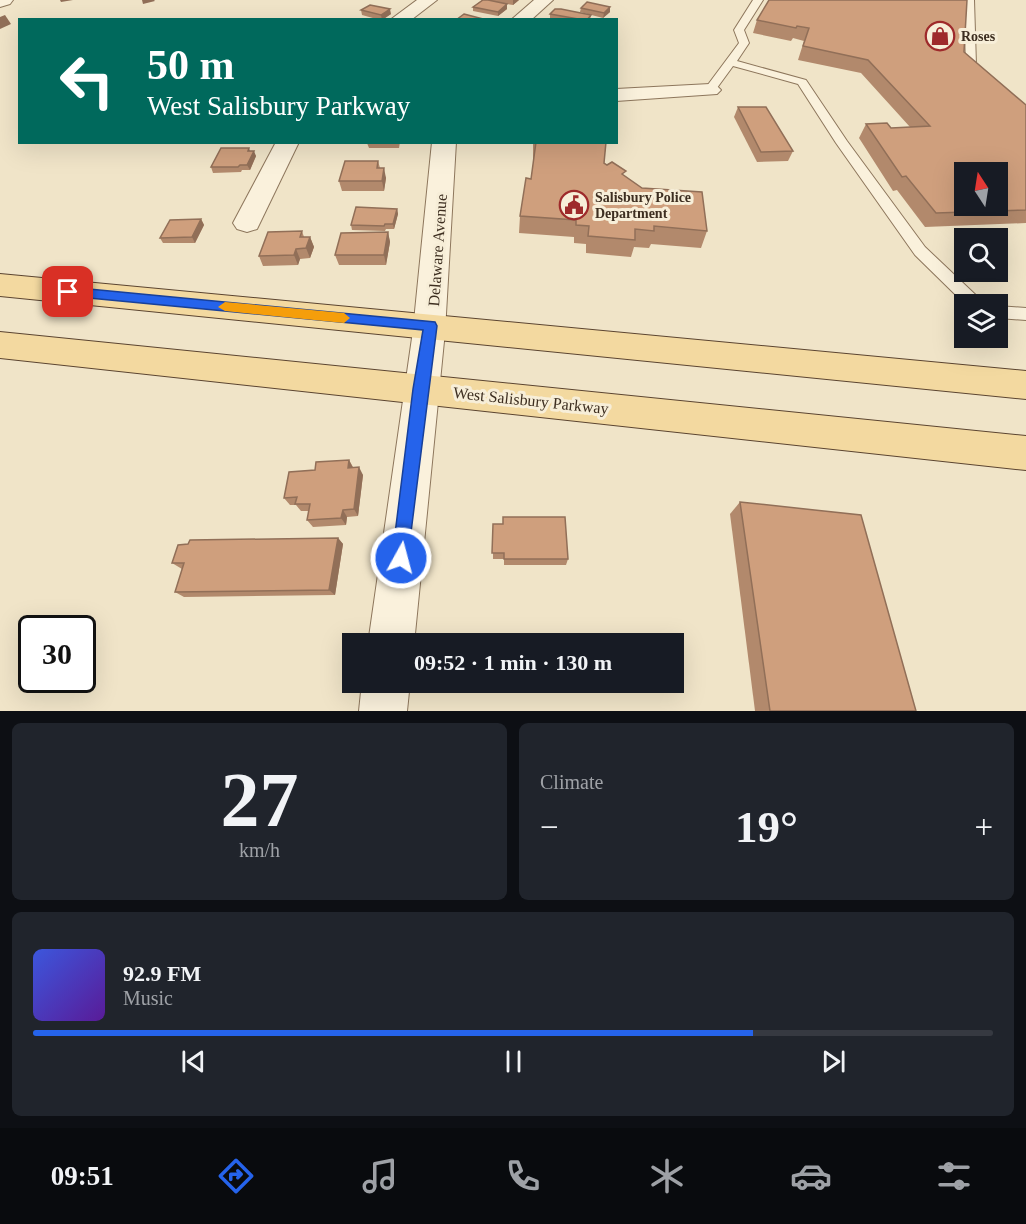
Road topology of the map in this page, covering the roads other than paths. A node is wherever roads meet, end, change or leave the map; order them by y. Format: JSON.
{"nodes":[{"id":1,"x":428,"y":0,"type":"edge"},
{"id":2,"x":544,"y":0,"type":"edge"},
{"id":3,"x":758,"y":0,"type":"edge"},
{"id":4,"x":969,"y":0,"type":"edge"},
{"id":5,"x":402,"y":18,"type":"edge"},
{"id":6,"x":522,"y":18,"type":"edge"},
{"id":7,"x":730,"y":62,"type":"junction"},
{"id":8,"x":988,"y":81,"type":"edge"},
{"id":9,"x":710,"y":90,"type":"joint"},
{"id":10,"x":618,"y":95,"type":"edge"},
{"id":11,"x":287,"y":144,"type":"edge"},
{"id":12,"x":444,"y":144,"type":"edge"},
{"id":13,"x":248,"y":223,"type":"dead end"},
{"id":14,"x":0,"y":285,"type":"edge"},
{"id":15,"x":965,"y":294,"type":"edge"},
{"id":16,"x":1008,"y":313,"type":"edge"},
{"id":17,"x":1026,"y":314,"type":"edge"},
{"id":18,"x":431,"y":326,"type":"junction"},
{"id":19,"x":0,"y":345,"type":"edge"},
{"id":20,"x":1026,"y":385,"type":"edge"},
{"id":21,"x":420,"y":389,"type":"junction"},
{"id":22,"x":1026,"y":453,"type":"edge"},
{"id":23,"x":392,"y":633,"type":"edge"},
{"id":24,"x":385,"y":693,"type":"edge"},
{"id":25,"x":383,"y":711,"type":"edge"}],
"edges":[{"from":1,"to":5,"type":"street"},
{"from":2,"to":6,"type":"street"},
{"from":3,"to":7,"type":"lane"},
{"from":4,"to":8,"type":"lane"},
{"from":7,"to":9,"type":"lane"},
{"from":7,"to":15,"type":"lane"},
{"from":9,"to":10,"type":"street"},
{"from":11,"to":13,"type":"street"},
{"from":12,"to":18,"type":"street","name":"Delaware Avenue"},
{"from":14,"to":18,"type":"main road"},
{"from":16,"to":17,"type":"lane"},
{"from":18,"to":20,"type":"main road"},
{"from":18,"to":21,"type":"street","name":"Delaware Avenue"},
{"from":19,"to":21,"type":"main road","name":"West Salisbury Parkway"},
{"from":21,"to":22,"type":"main road","name":"West Salisbury Parkway"},
{"from":21,"to":23,"type":"street","name":"Delaware Avenue"},
{"from":24,"to":25,"type":"street"}]}
